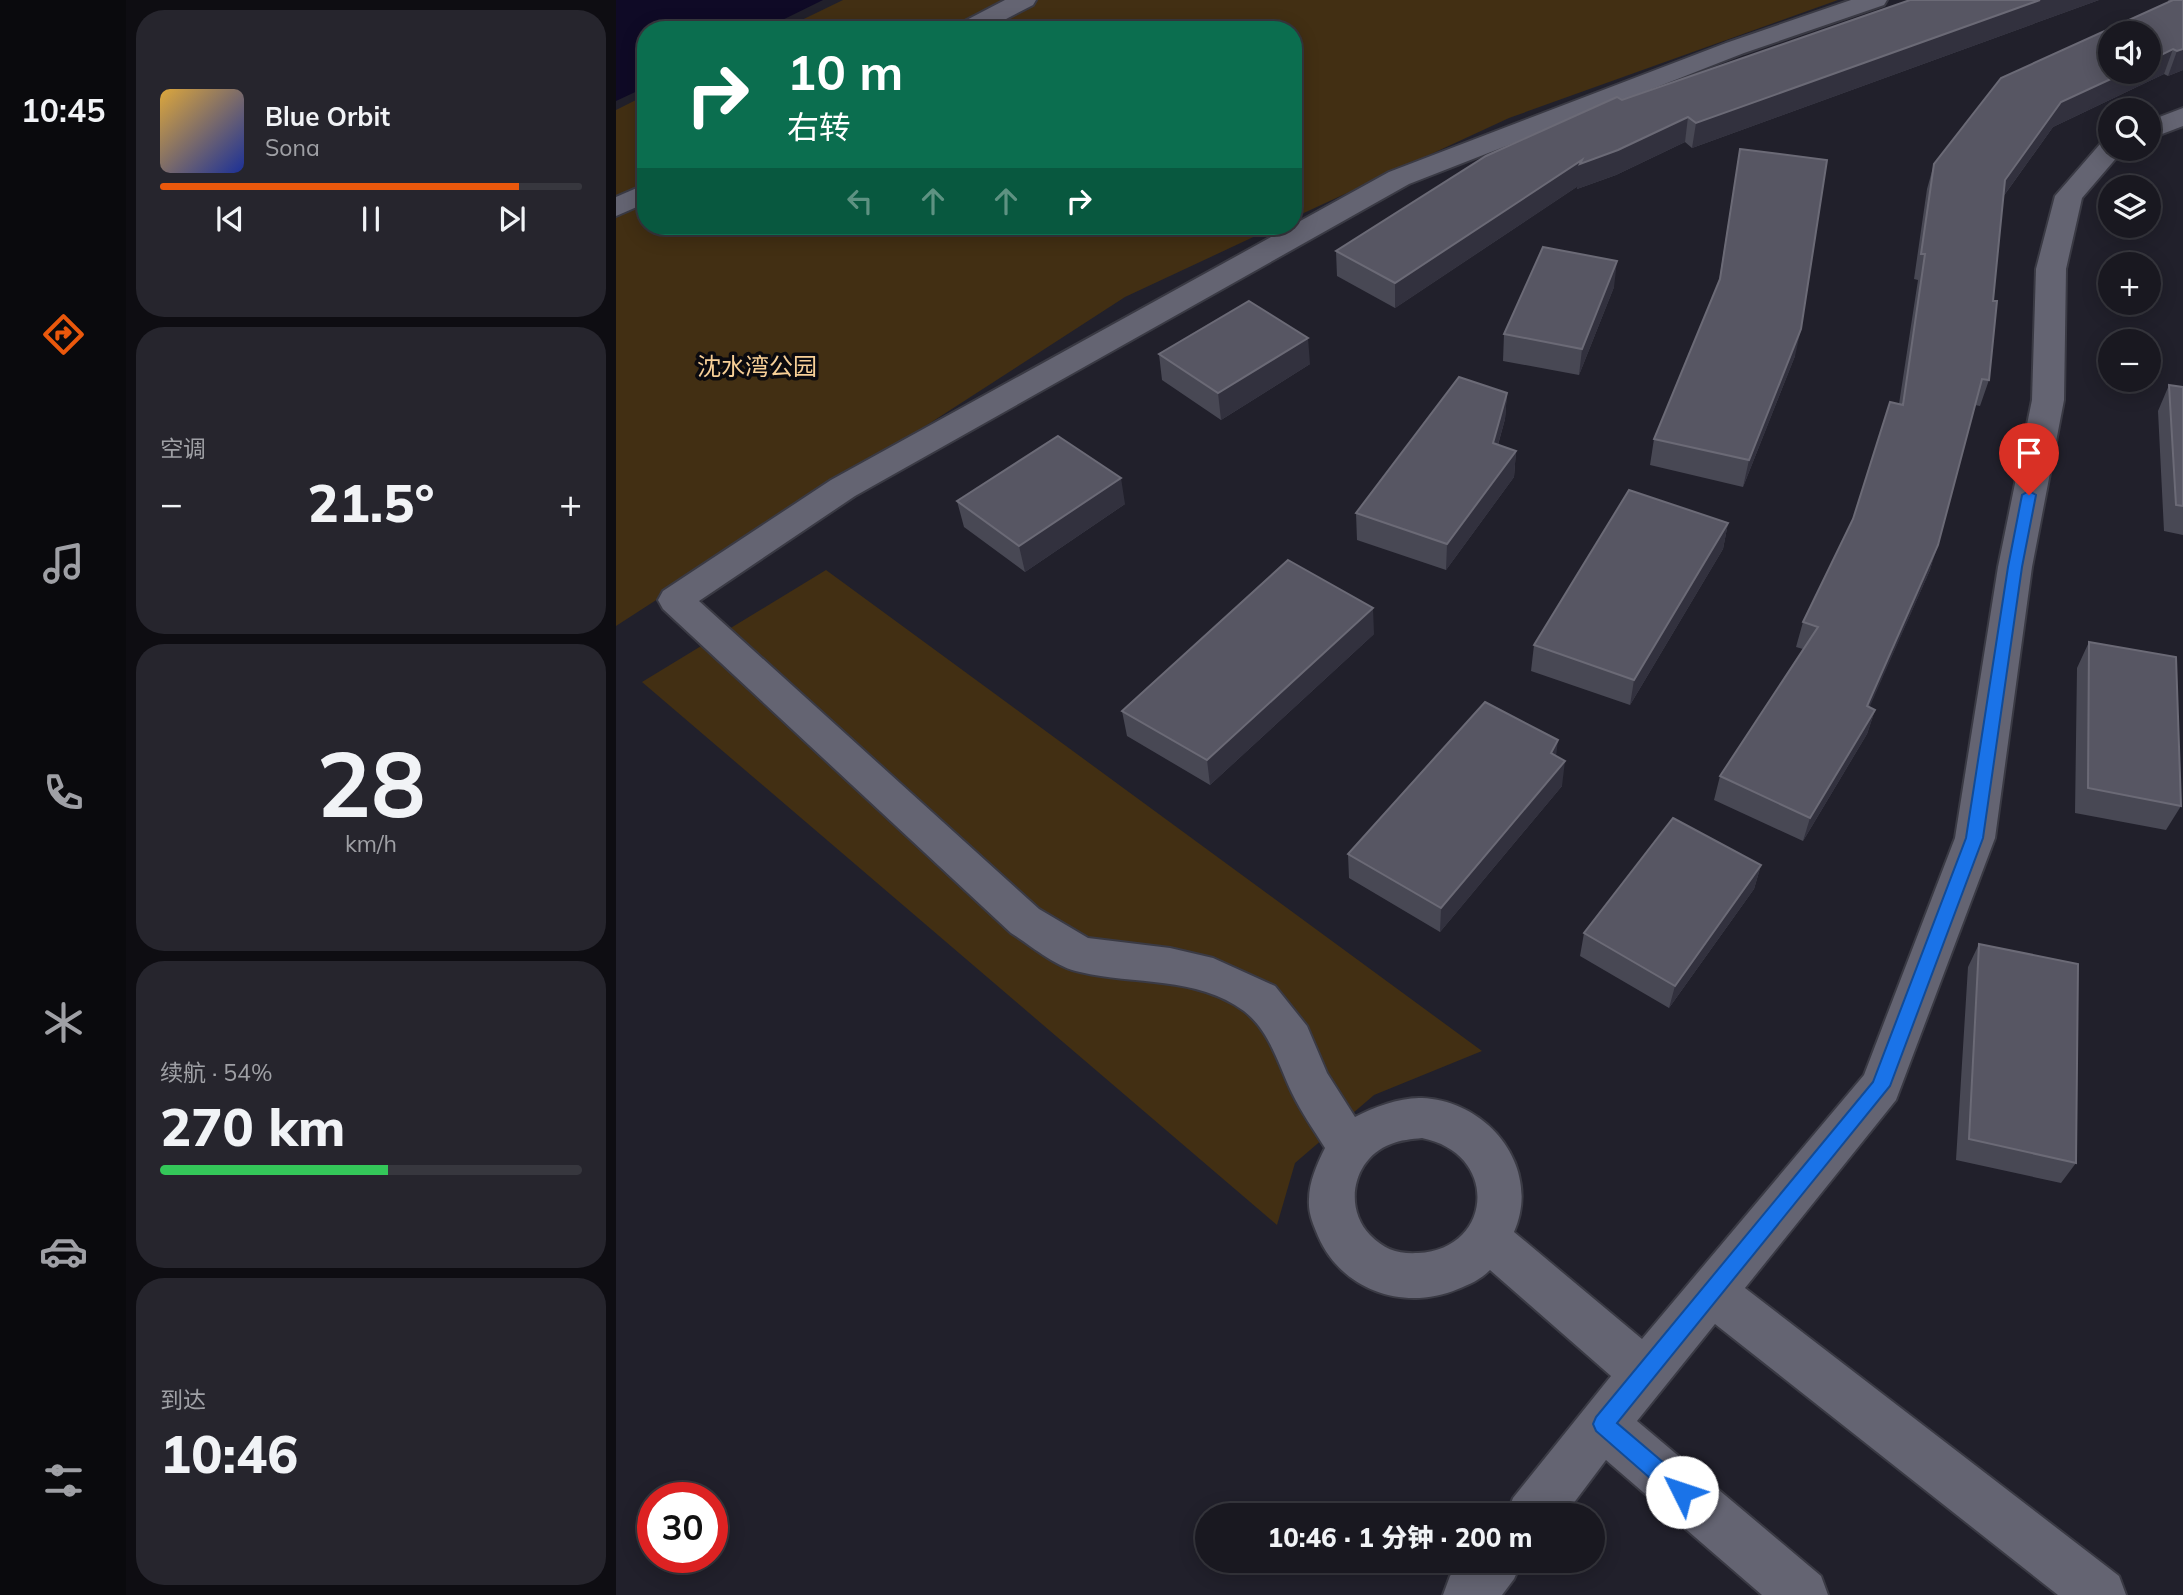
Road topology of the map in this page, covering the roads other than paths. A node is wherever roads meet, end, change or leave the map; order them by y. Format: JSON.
{"nodes":[{"id":1,"x":1024,"y":0,"type":"edge"},
{"id":2,"x":1875,"y":0,"type":"edge"},
{"id":3,"x":983,"y":21,"type":"edge"},
{"id":4,"x":2183,"y":116,"type":"edge"},
{"id":5,"x":2161,"y":126,"type":"edge"},
{"id":6,"x":2100,"y":161,"type":"edge"},
{"id":7,"x":637,"y":197,"type":"edge"},
{"id":8,"x":616,"y":208,"type":"edge"},
{"id":9,"x":1302,"y":232,"type":"edge"},
{"id":10,"x":1297,"y":235,"type":"edge"},
{"id":11,"x":1349,"y":1148,"type":"junction"},
{"id":12,"x":1489,"y":1240,"type":"junction"},
{"id":13,"x":1712,"y":1292,"type":"junction"},
{"id":14,"x":1645,"y":1373,"type":"junction"},
{"id":15,"x":1603,"y":1424,"type":"junction"},
{"id":16,"x":1541,"y":1503,"type":"edge"},
{"id":17,"x":1486,"y":1573,"type":"edge"},
{"id":18,"x":1469,"y":1595,"type":"edge"},
{"id":19,"x":1802,"y":1595,"type":"edge"},
{"id":20,"x":2100,"y":1595,"type":"edge"}],
"edges":[{"from":1,"to":3,"type":"street"},
{"from":2,"to":9,"type":"street"},
{"from":4,"to":5,"type":"street"},
{"from":6,"to":13,"type":"street"},
{"from":7,"to":8,"type":"street"},
{"from":10,"to":11,"type":"street"},
{"from":11,"to":12,"type":"street"},
{"from":11,"to":12,"type":"street"},
{"from":12,"to":14,"type":"street"},
{"from":13,"to":14,"type":"street"},
{"from":13,"to":20,"type":"street"},
{"from":14,"to":15,"type":"street"},
{"from":15,"to":16,"type":"street"},
{"from":15,"to":19,"type":"street"},
{"from":17,"to":18,"type":"street"}]}
